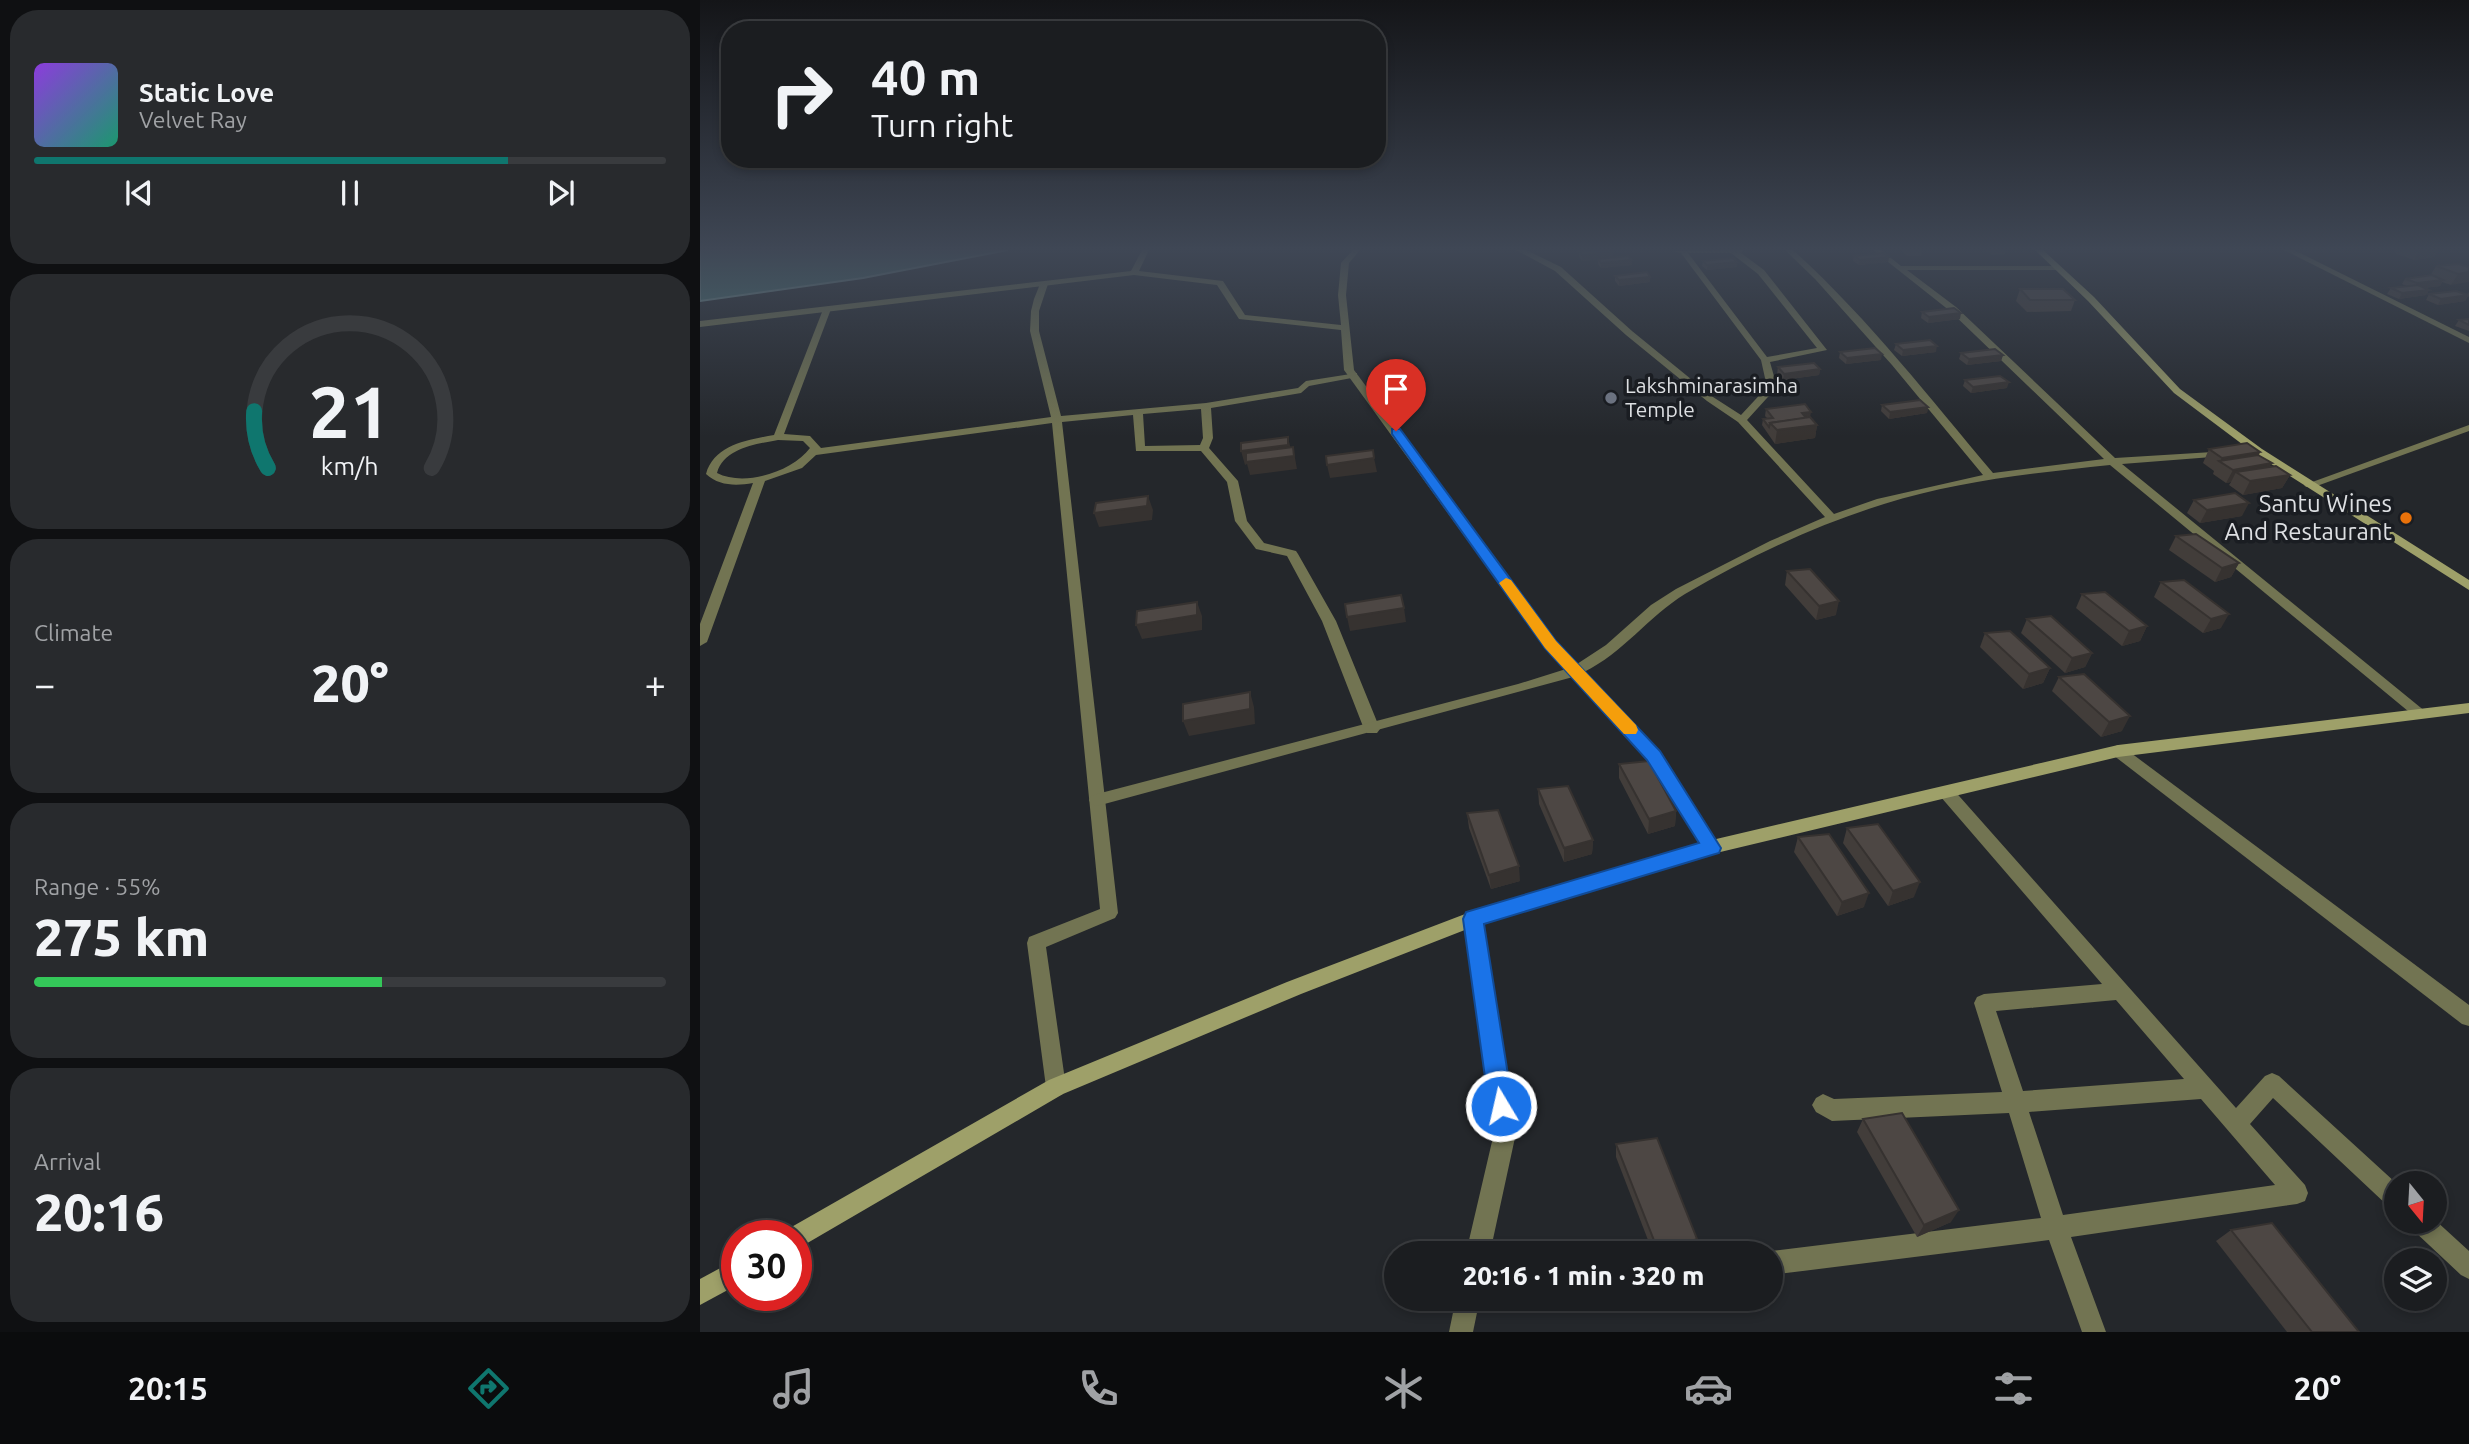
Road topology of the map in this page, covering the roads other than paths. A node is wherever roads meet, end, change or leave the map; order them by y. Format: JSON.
{"nodes":[{"id":1,"x":800,"y":312,"type":"edge"},
{"id":2,"x":826,"y":312,"type":"edge"},
{"id":3,"x":1035,"y":312,"type":"edge"},
{"id":4,"x":1239,"y":312,"type":"edge"},
{"id":5,"x":1344,"y":312,"type":"edge"},
{"id":6,"x":1606,"y":312,"type":"edge"},
{"id":7,"x":1729,"y":312,"type":"edge"},
{"id":8,"x":1793,"y":312,"type":"edge"},
{"id":9,"x":1848,"y":312,"type":"edge"},
{"id":10,"x":1956,"y":312,"type":"edge"},
{"id":11,"x":2103,"y":312,"type":"edge"},
{"id":12,"x":2413,"y":312,"type":"edge"},
{"id":13,"x":700,"y":324,"type":"edge"},
{"id":14,"x":1345,"y":328,"type":"junction"},
{"id":15,"x":2469,"y":340,"type":"edge"},
{"id":16,"x":1765,"y":360,"type":"junction"},
{"id":17,"x":1354,"y":376,"type":"junction"},
{"id":18,"x":1206,"y":406,"type":"junction"},
{"id":19,"x":1138,"y":412,"type":"junction"},
{"id":20,"x":1057,"y":419,"type":"junction"},
{"id":21,"x":1742,"y":420,"type":"junction"},
{"id":22,"x":2469,"y":428,"type":"edge"},
{"id":23,"x":778,"y":437,"type":"junction"},
{"id":24,"x":1204,"y":448,"type":"junction"},
{"id":25,"x":2258,"y":451,"type":"junction"},
{"id":26,"x":814,"y":452,"type":"junction"},
{"id":27,"x":2114,"y":463,"type":"junction"},
{"id":28,"x":1991,"y":477,"type":"junction"},
{"id":29,"x":761,"y":478,"type":"junction"},
{"id":30,"x":2310,"y":485,"type":"junction"},
{"id":31,"x":1833,"y":519,"type":"junction"},
{"id":32,"x":2469,"y":586,"type":"edge"},
{"id":33,"x":700,"y":642,"type":"edge"},
{"id":34,"x":1575,"y":671,"type":"junction"},
{"id":35,"x":2469,"y":708,"type":"edge"},
{"id":36,"x":2419,"y":712,"type":"junction"},
{"id":37,"x":1372,"y":729,"type":"junction"},
{"id":38,"x":2118,"y":751,"type":"junction"},
{"id":39,"x":1946,"y":792,"type":"junction"},
{"id":40,"x":1097,"y":800,"type":"junction"},
{"id":41,"x":1712,"y":848,"type":"junction"},
{"id":42,"x":1473,"y":919,"type":"junction"},
{"id":43,"x":2120,"y":991,"type":"junction"},
{"id":44,"x":2469,"y":1017,"type":"edge"},
{"id":45,"x":1056,"y":1087,"type":"junction"},
{"id":46,"x":2203,"y":1088,"type":"junction"},
{"id":47,"x":2016,"y":1102,"type":"junction"},
{"id":48,"x":1823,"y":1105,"type":"dead end"},
{"id":49,"x":2236,"y":1124,"type":"junction"},
{"id":50,"x":2384,"y":1187,"type":"edge"},
{"id":51,"x":812,"y":1228,"type":"edge"},
{"id":52,"x":2056,"y":1228,"type":"junction"},
{"id":53,"x":2434,"y":1234,"type":"edge"},
{"id":54,"x":1481,"y":1241,"type":"edge"},
{"id":55,"x":1783,"y":1262,"type":"edge"},
{"id":56,"x":2469,"y":1267,"type":"edge"},
{"id":57,"x":721,"y":1281,"type":"edge"},
{"id":58,"x":700,"y":1293,"type":"edge"},
{"id":59,"x":1469,"y":1311,"type":"edge"},
{"id":60,"x":1461,"y":1332,"type":"edge"},
{"id":61,"x":2094,"y":1332,"type":"edge"}],
"edges":[{"from":1,"to":13,"type":"street"},
{"from":2,"to":23,"type":"street"},
{"from":3,"to":20,"type":"street"},
{"from":4,"to":14,"type":"street"},
{"from":5,"to":14,"type":"street"},
{"from":6,"to":21,"type":"street"},
{"from":7,"to":16,"type":"street"},
{"from":8,"to":16,"type":"street"},
{"from":9,"to":28,"type":"street"},
{"from":10,"to":27,"type":"street"},
{"from":11,"to":25,"type":"main road"},
{"from":12,"to":15,"type":"street"},
{"from":14,"to":17,"type":"street"},
{"from":16,"to":21,"type":"street"},
{"from":17,"to":18,"type":"street"},
{"from":17,"to":34,"type":"street"},
{"from":18,"to":19,"type":"street"},
{"from":18,"to":24,"type":"street"},
{"from":19,"to":20,"type":"street"},
{"from":19,"to":24,"type":"street"},
{"from":20,"to":26,"type":"street"},
{"from":20,"to":40,"type":"street"},
{"from":21,"to":31,"type":"street"},
{"from":22,"to":30,"type":"street"},
{"from":23,"to":26,"type":"street"},
{"from":23,"to":29,"type":"street"},
{"from":24,"to":37,"type":"street"},
{"from":25,"to":27,"type":"street"},
{"from":25,"to":30,"type":"main road"},
{"from":26,"to":29,"type":"street"},
{"from":27,"to":28,"type":"street"},
{"from":27,"to":36,"type":"street"},
{"from":28,"to":31,"type":"street"},
{"from":29,"to":33,"type":"street"},
{"from":30,"to":32,"type":"main road"},
{"from":31,"to":34,"type":"street"},
{"from":34,"to":37,"type":"street"},
{"from":34,"to":41,"type":"street"},
{"from":35,"to":36,"type":"main road"},
{"from":36,"to":38,"type":"main road"},
{"from":37,"to":40,"type":"street"},
{"from":38,"to":39,"type":"main road"},
{"from":38,"to":44,"type":"street"},
{"from":39,"to":41,"type":"main road"},
{"from":39,"to":43,"type":"street"},
{"from":40,"to":45,"type":"street"},
{"from":41,"to":42,"type":"main road"},
{"from":42,"to":45,"type":"main road"},
{"from":42,"to":54,"type":"street"},
{"from":43,"to":46,"type":"street"},
{"from":43,"to":47,"type":"street"},
{"from":45,"to":51,"type":"main road"},
{"from":46,"to":47,"type":"street"},
{"from":46,"to":49,"type":"street"},
{"from":47,"to":48,"type":"street"},
{"from":47,"to":52,"type":"street"},
{"from":49,"to":50,"type":"street"},
{"from":49,"to":52,"type":"street"},
{"from":52,"to":55,"type":"street"},
{"from":52,"to":61,"type":"street"},
{"from":53,"to":56,"type":"street"},
{"from":57,"to":58,"type":"main road"},
{"from":59,"to":60,"type":"street"}]}
